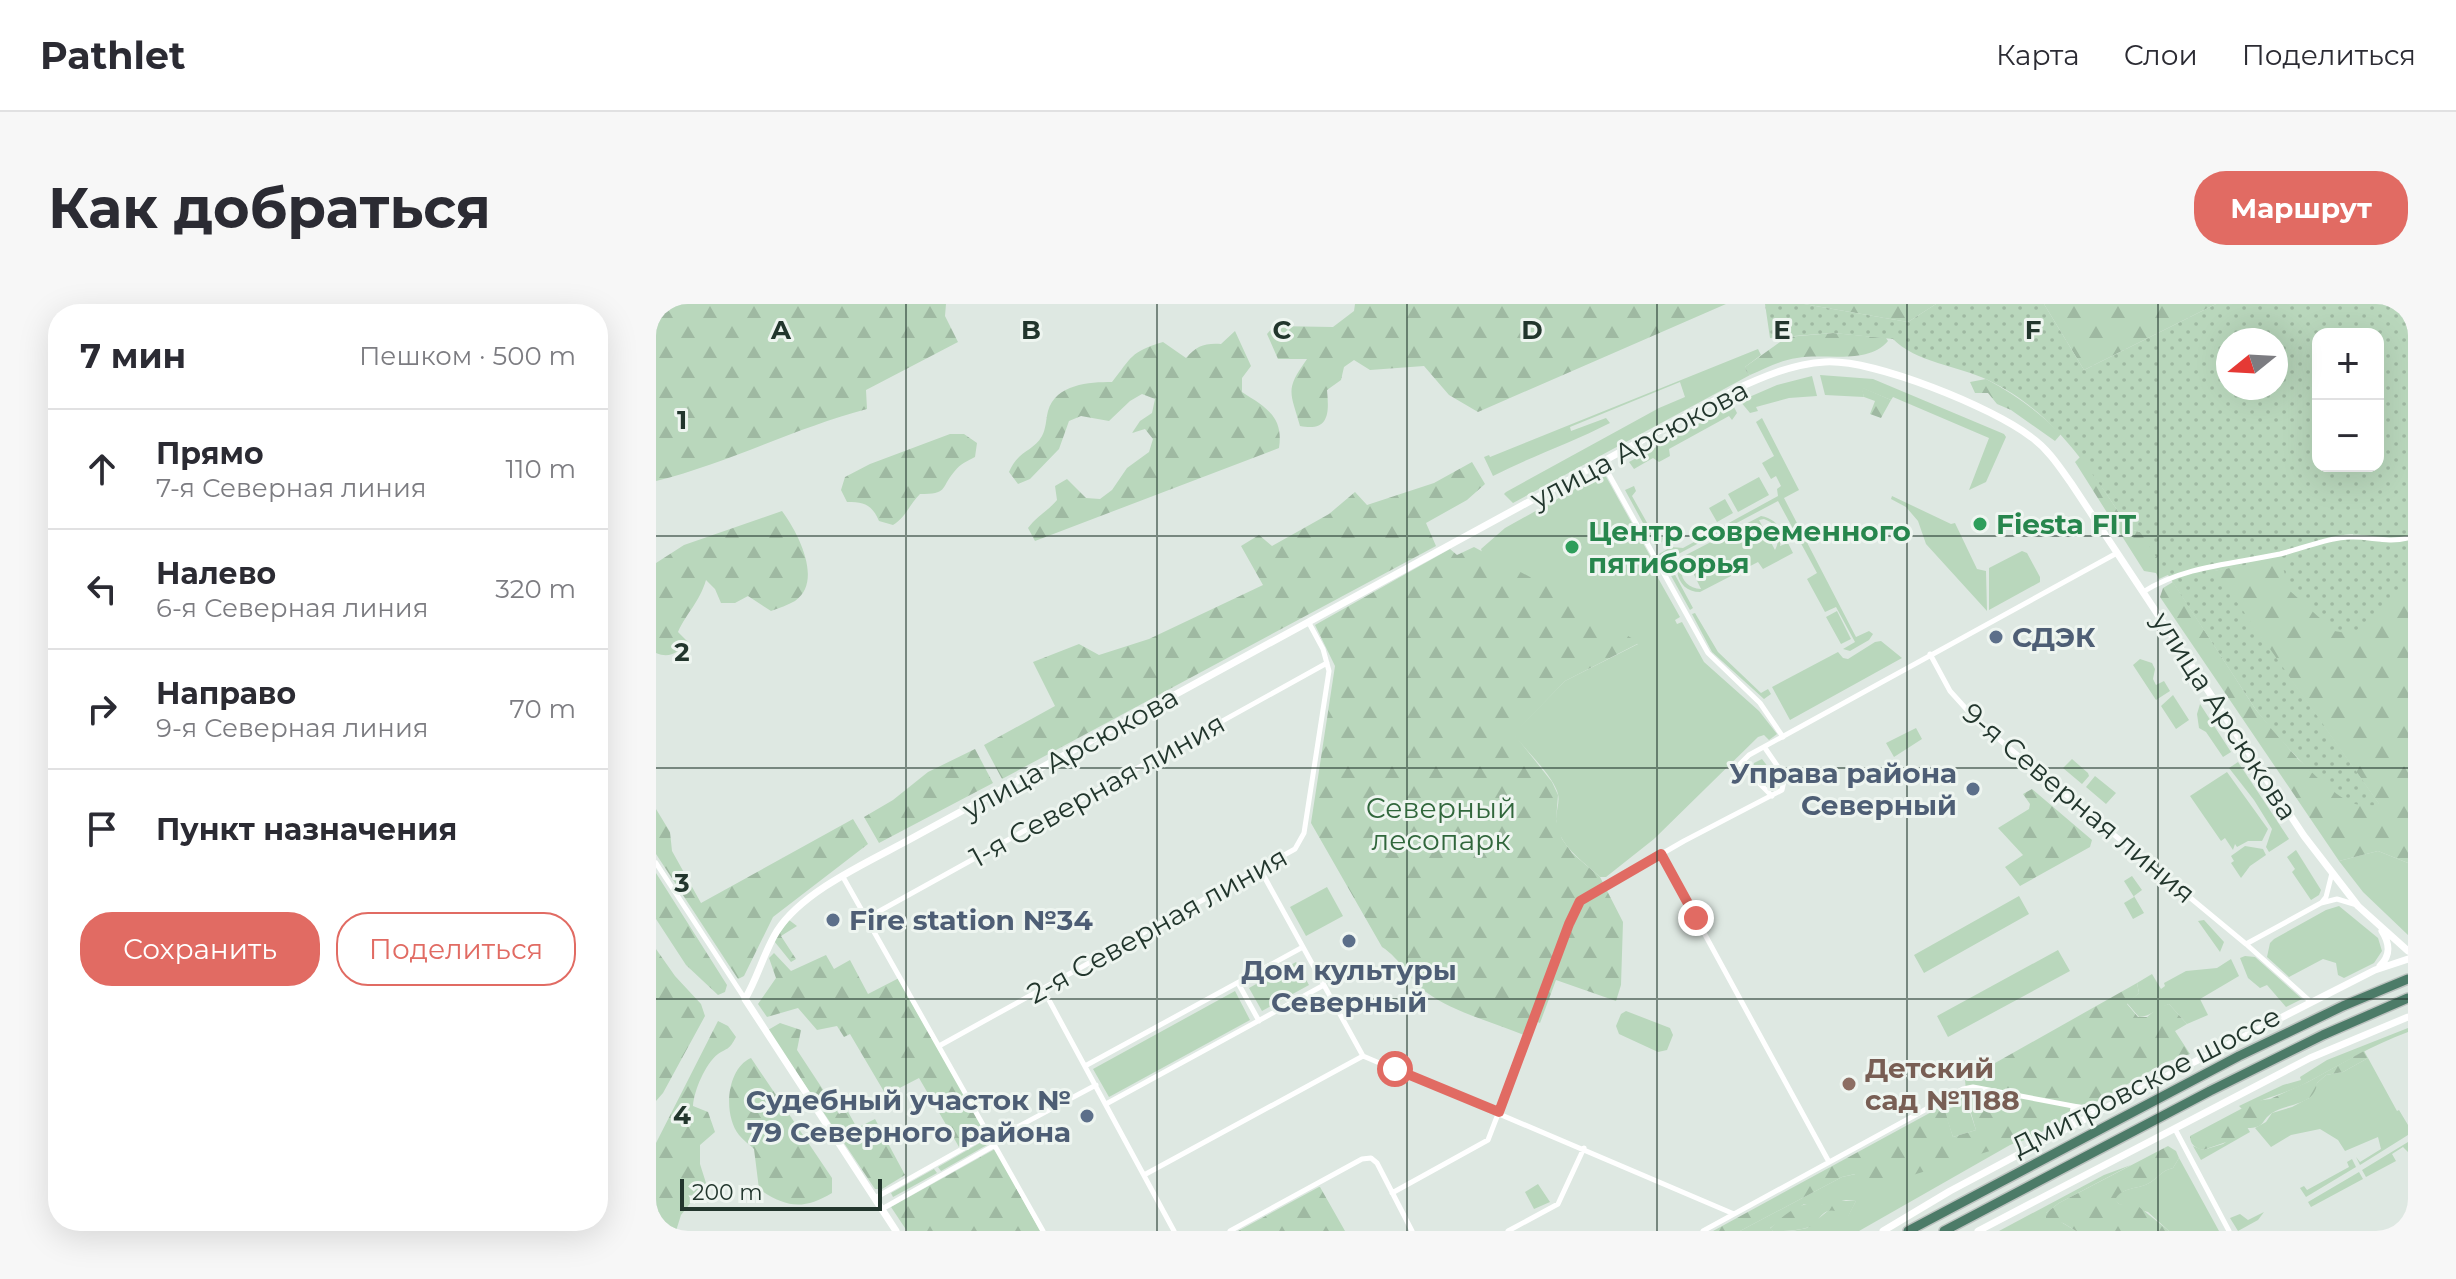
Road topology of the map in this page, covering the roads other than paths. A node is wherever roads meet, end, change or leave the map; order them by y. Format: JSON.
{"nodes":[{"id":1,"x":1602,"y":462,"type":"junction"},
{"id":2,"x":2408,"y":538,"type":"edge"},
{"id":3,"x":2117,"y":553,"type":"junction"},
{"id":4,"x":2143,"y":592,"type":"junction"},
{"id":5,"x":1309,"y":623,"type":"junction"},
{"id":6,"x":1930,"y":654,"type":"junction"},
{"id":7,"x":1327,"y":663,"type":"junction"},
{"id":8,"x":1783,"y":737,"type":"junction"},
{"id":9,"x":1765,"y":748,"type":"junction"},
{"id":10,"x":1772,"y":796,"type":"junction"},
{"id":11,"x":1661,"y":854,"type":"junction"},
{"id":12,"x":656,"y":863,"type":"edge"},
{"id":13,"x":1260,"y":869,"type":"junction"},
{"id":14,"x":2332,"y":873,"type":"junction"},
{"id":15,"x":843,"y":877,"type":"junction"},
{"id":16,"x":2321,"y":903,"type":"junction"},
{"id":17,"x":2358,"y":906,"type":"junction"},
{"id":18,"x":867,"y":918,"type":"junction"},
{"id":19,"x":2379,"y":926,"type":"junction"},
{"id":20,"x":2246,"y":944,"type":"junction"},
{"id":21,"x":1303,"y":947,"type":"junction"},
{"id":22,"x":2408,"y":951,"type":"edge"},
{"id":23,"x":2408,"y":959,"type":"edge"},
{"id":24,"x":2375,"y":970,"type":"junction"},
{"id":25,"x":2408,"y":979,"type":"edge"},
{"id":26,"x":1238,"y":983,"type":"junction"},
{"id":27,"x":1324,"y":985,"type":"junction"},
{"id":28,"x":1043,"y":989,"type":"junction"},
{"id":29,"x":2408,"y":998,"type":"edge"},
{"id":30,"x":745,"y":999,"type":"junction"},
{"id":31,"x":2311,"y":1002,"type":"junction"},
{"id":32,"x":2407,"y":1017,"type":"edge"},
{"id":33,"x":1259,"y":1021,"type":"junction"},
{"id":34,"x":939,"y":1046,"type":"junction"},
{"id":35,"x":1363,"y":1056,"type":"junction"},
{"id":36,"x":1085,"y":1066,"type":"junction"},
{"id":37,"x":1096,"y":1085,"type":"junction"},
{"id":38,"x":1106,"y":1104,"type":"junction"},
{"id":39,"x":2073,"y":1106,"type":"junction"},
{"id":40,"x":2107,"y":1108,"type":"junction"},
{"id":41,"x":1499,"y":1112,"type":"junction"},
{"id":42,"x":2175,"y":1129,"type":"junction"},
{"id":43,"x":2064,"y":1130,"type":"junction"},
{"id":44,"x":992,"y":1140,"type":"junction"},
{"id":45,"x":1584,"y":1148,"type":"junction"},
{"id":46,"x":1829,"y":1162,"type":"junction"},
{"id":47,"x":1144,"y":1175,"type":"junction"},
{"id":48,"x":1392,"y":1193,"type":"junction"},
{"id":49,"x":875,"y":1198,"type":"junction"},
{"id":50,"x":882,"y":1209,"type":"junction"},
{"id":51,"x":1734,"y":1214,"type":"junction"},
{"id":52,"x":896,"y":1231,"type":"edge"},
{"id":53,"x":1043,"y":1231,"type":"edge"},
{"id":54,"x":1174,"y":1231,"type":"edge"},
{"id":55,"x":1230,"y":1231,"type":"edge"},
{"id":56,"x":1412,"y":1231,"type":"edge"},
{"id":57,"x":1508,"y":1231,"type":"edge"},
{"id":58,"x":1703,"y":1231,"type":"edge"},
{"id":59,"x":1883,"y":1231,"type":"edge"},
{"id":60,"x":1908,"y":1231,"type":"edge"},
{"id":61,"x":1944,"y":1231,"type":"edge"},
{"id":62,"x":1978,"y":1231,"type":"edge"},
{"id":63,"x":2229,"y":1231,"type":"edge"}],
"edges":[{"from":1,"to":3,"type":"street","name":"улица Арсюкова"},
{"from":1,"to":5,"type":"street","name":"улица Арсюкова"},
{"from":1,"to":8,"type":"street"},
{"from":2,"to":4,"type":"street"},
{"from":3,"to":4,"type":"street","name":"улица Арсюкова"},
{"from":3,"to":6,"type":"street"},
{"from":4,"to":14,"type":"street","name":"улица Арсюкова"},
{"from":5,"to":7,"type":"street","name":"2-я Северная линия"},
{"from":5,"to":15,"type":"street","name":"улица Арсюкова"},
{"from":6,"to":8,"type":"street"},
{"from":6,"to":20,"type":"street","name":"9-я Северная линия"},
{"from":7,"to":13,"type":"street","name":"2-я Северная линия"},
{"from":7,"to":18,"type":"street","name":"1-я Северная линия"},
{"from":8,"to":9,"type":"street"},
{"from":9,"to":10,"type":"street"},
{"from":9,"to":10,"type":"street"},
{"from":10,"to":11,"type":"street"},
{"from":11,"to":41,"type":"street"},
{"from":11,"to":46,"type":"street"},
{"from":12,"to":30,"type":"street"},
{"from":13,"to":21,"type":"street"},
{"from":13,"to":28,"type":"street","name":"2-я Северная линия"},
{"from":14,"to":16,"type":"street"},
{"from":14,"to":17,"type":"street","name":"улица Арсюкова"},
{"from":15,"to":18,"type":"street"},
{"from":15,"to":30,"type":"street","name":"улица Арсюкова"},
{"from":16,"to":17,"type":"street"},
{"from":16,"to":20,"type":"street"},
{"from":17,"to":19,"type":"street","name":"улица Арсюкова"},
{"from":18,"to":34,"type":"street"},
{"from":19,"to":22,"type":"street","name":"улица Арсюкова"},
{"from":19,"to":24,"type":"street"},
{"from":20,"to":31,"type":"street","name":"9-я Северная линия"},
{"from":21,"to":26,"type":"street"},
{"from":21,"to":27,"type":"street"},
{"from":23,"to":24,"type":"street"},
{"from":24,"to":31,"type":"street"},
{"from":25,"to":60,"type":"highway","name":"Дмитровское шоссе"},
{"from":26,"to":33,"type":"street"},
{"from":26,"to":36,"type":"street"},
{"from":27,"to":33,"type":"street"},
{"from":27,"to":35,"type":"street"},
{"from":28,"to":34,"type":"street","name":"2-я Северная линия"},
{"from":28,"to":36,"type":"street"},
{"from":29,"to":61,"type":"highway","name":"Дмитровское шоссе"},
{"from":30,"to":49,"type":"street"},
{"from":31,"to":40,"type":"street"},
{"from":32,"to":42,"type":"street"},
{"from":33,"to":38,"type":"street"},
{"from":34,"to":44,"type":"street"},
{"from":35,"to":41,"type":"street"},
{"from":35,"to":47,"type":"street"},
{"from":36,"to":37,"type":"street"},
{"from":37,"to":38,"type":"street"},
{"from":37,"to":44,"type":"street"},
{"from":38,"to":47,"type":"street"},
{"from":39,"to":40,"type":"street"},
{"from":39,"to":43,"type":"street"},
{"from":39,"to":46,"type":"street"},
{"from":40,"to":43,"type":"street"},
{"from":41,"to":45,"type":"street"},
{"from":41,"to":48,"type":"street"},
{"from":42,"to":62,"type":"street"},
{"from":42,"to":63,"type":"street"},
{"from":43,"to":59,"type":"street"},
{"from":44,"to":49,"type":"street"},
{"from":44,"to":50,"type":"street"},
{"from":44,"to":53,"type":"street"},
{"from":45,"to":51,"type":"street"},
{"from":45,"to":57,"type":"street"},
{"from":46,"to":51,"type":"street"},
{"from":47,"to":54,"type":"street"},
{"from":48,"to":55,"type":"street"},
{"from":48,"to":56,"type":"street"},
{"from":49,"to":50,"type":"street"},
{"from":50,"to":52,"type":"street"},
{"from":51,"to":58,"type":"street"}]}
